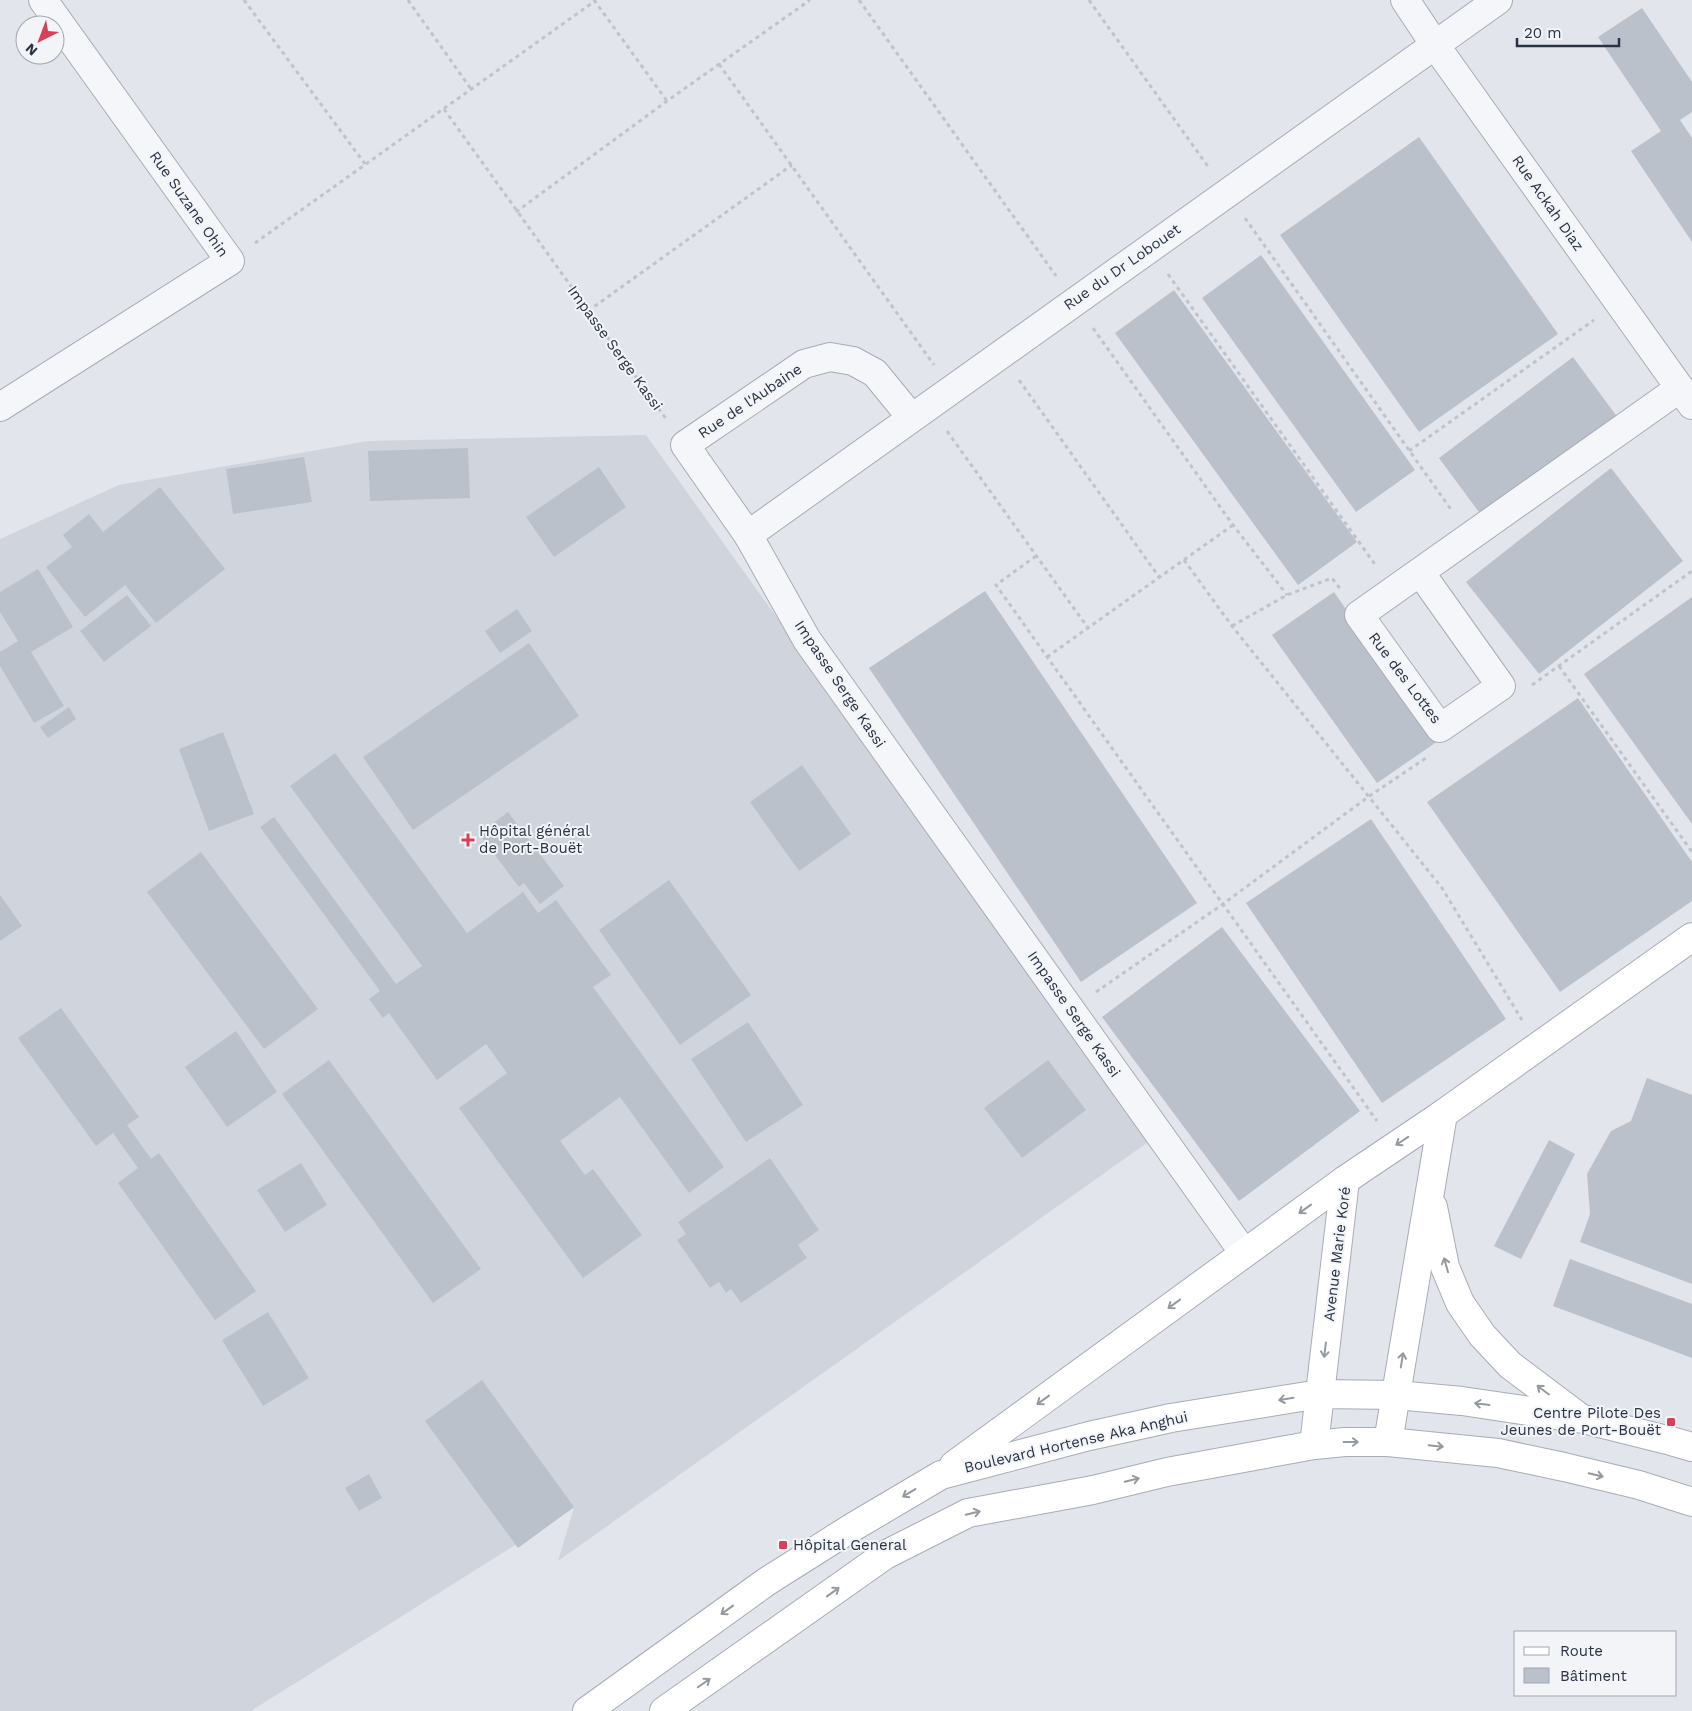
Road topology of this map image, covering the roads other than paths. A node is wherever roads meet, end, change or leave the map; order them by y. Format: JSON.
{"nodes":[{"id":1,"x":43,"y":0,"type":"edge"},
{"id":2,"x":1405,"y":0,"type":"edge"},
{"id":3,"x":1498,"y":0,"type":"edge"},
{"id":4,"x":1435,"y":45,"type":"junction"},
{"id":5,"x":1686,"y":397,"type":"edge"},
{"id":6,"x":0,"y":407,"type":"edge"},
{"id":7,"x":920,"y":411,"type":"junction"},
{"id":8,"x":685,"y":445,"type":"joint"},
{"id":9,"x":748,"y":535,"type":"junction"},
{"id":10,"x":1420,"y":572,"type":"junction"},
{"id":11,"x":1692,"y":936,"type":"edge"},
{"id":12,"x":1443,"y":1114,"type":"junction"},
{"id":13,"x":1345,"y":1180,"type":"junction"},
{"id":14,"x":1430,"y":1191,"type":"junction"},
{"id":15,"x":1244,"y":1253,"type":"junction"},
{"id":16,"x":1320,"y":1394,"type":"junction"},
{"id":17,"x":1396,"y":1395,"type":"junction"},
{"id":18,"x":1582,"y":1419,"type":"junction"},
{"id":19,"x":1388,"y":1442,"type":"junction"},
{"id":20,"x":1314,"y":1445,"type":"junction"},
{"id":21,"x":1692,"y":1447,"type":"edge"},
{"id":22,"x":940,"y":1475,"type":"junction"},
{"id":23,"x":1692,"y":1502,"type":"edge"},
{"id":24,"x":587,"y":1711,"type":"edge"},
{"id":25,"x":664,"y":1711,"type":"edge"}],
"edges":[{"from":1,"to":6,"type":"street","name":"Rue Suzane Ohin"},
{"from":2,"to":4,"type":"street","name":"Rue Ackah Diaz"},
{"from":3,"to":4,"type":"street","name":"Rue du Dr Lobouet"},
{"from":4,"to":5,"type":"street","name":"Rue Ackah Diaz"},
{"from":4,"to":7,"type":"street","name":"Rue du Dr Lobouet"},
{"from":5,"to":10,"type":"street"},
{"from":7,"to":8,"type":"street","name":"Rue de l'Aubaine"},
{"from":7,"to":9,"type":"street","name":"Rue du Dr Lobouet"},
{"from":8,"to":9,"type":"street","name":"Impasse Serge Kassi"},
{"from":9,"to":15,"type":"street","name":"Impasse Serge Kassi"},
{"from":10,"to":10,"type":"street","name":"Rue des Lottes"},
{"from":11,"to":12,"type":"main road","name":"Avenue Marie Koré"},
{"from":12,"to":13,"type":"main road","name":"Avenue Marie Koré","one_way":true},
{"from":12,"to":14,"type":"main road"},
{"from":13,"to":15,"type":"main road","one_way":true},
{"from":13,"to":16,"type":"main road","name":"Avenue Marie Koré","one_way":true},
{"from":17,"to":14,"type":"main road","one_way":true},
{"from":18,"to":14,"type":"main road","one_way":true},
{"from":15,"to":22,"type":"main road","one_way":true},
{"from":16,"to":17,"type":"main road","name":"Boulevard Hortense Aka Anghui"},
{"from":16,"to":20,"type":"main road","name":"Avenue Marie Koré"},
{"from":16,"to":22,"type":"main road","name":"Boulevard Hortense Aka Anghui","one_way":true},
{"from":18,"to":17,"type":"main road","name":"Boulevard Hortense Aka Anghui","one_way":true},
{"from":17,"to":19,"type":"main road"},
{"from":18,"to":21,"type":"main road","name":"Boulevard Hortense Aka Anghui"},
{"from":20,"to":19,"type":"main road","one_way":true},
{"from":19,"to":23,"type":"main road","one_way":true},
{"from":25,"to":20,"type":"main road","one_way":true},
{"from":22,"to":24,"type":"main road","name":"Boulevard Hortense Aka Anghui","one_way":true}]}
